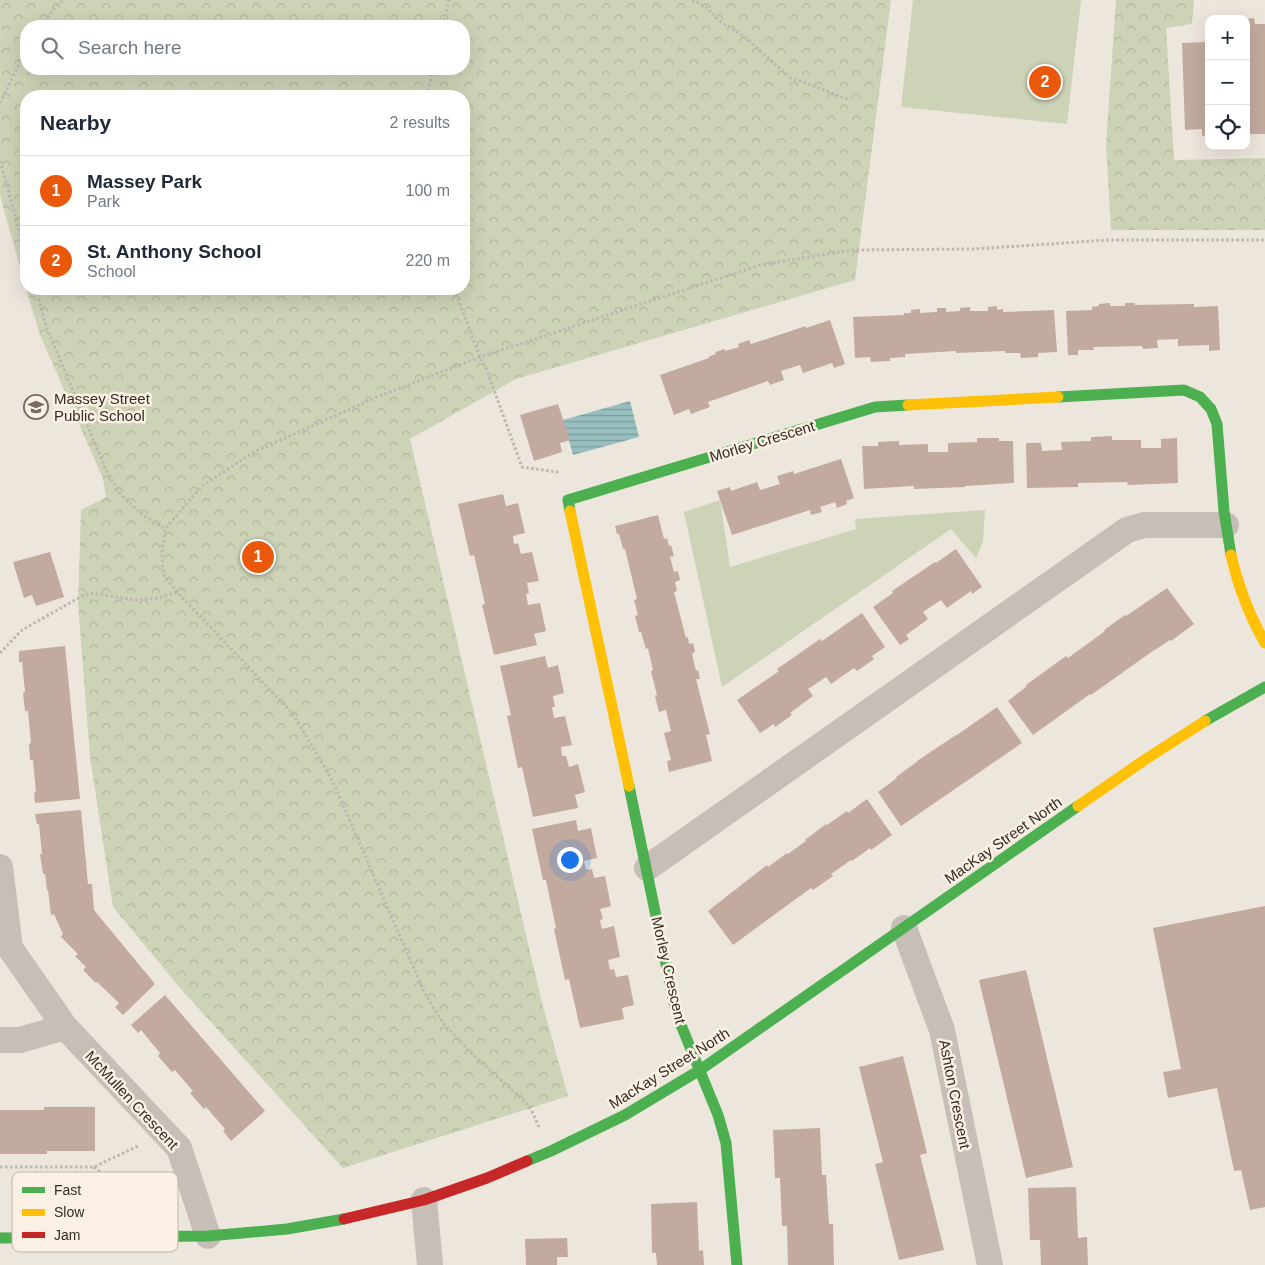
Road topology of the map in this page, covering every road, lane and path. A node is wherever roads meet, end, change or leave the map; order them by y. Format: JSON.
{"nodes":[{"id":1,"x":63,"y":0,"type":"edge"},
{"id":2,"x":449,"y":0,"type":"edge"},
{"id":3,"x":692,"y":0,"type":"edge"},
{"id":4,"x":46,"y":20,"type":"edge"},
{"id":5,"x":444,"y":20,"type":"edge"},
{"id":6,"x":20,"y":62,"type":"edge"},
{"id":7,"x":432,"y":75,"type":"edge"},
{"id":8,"x":428,"y":90,"type":"edge"},
{"id":9,"x":850,"y":100,"type":"dead end"},
{"id":10,"x":0,"y":103,"type":"edge"},
{"id":11,"x":0,"y":161,"type":"edge"},
{"id":12,"x":20,"y":233,"type":"edge"},
{"id":13,"x":1265,"y":240,"type":"edge"},
{"id":14,"x":38,"y":295,"type":"edge"},
{"id":15,"x":456,"y":295,"type":"edge"},
{"id":16,"x":480,"y":357,"type":"junction"},
{"id":17,"x":568,"y":500,"type":"junction"},
{"id":18,"x":1226,"y":525,"type":"junction"},
{"id":19,"x":165,"y":529,"type":"junction"},
{"id":20,"x":177,"y":592,"type":"junction"},
{"id":21,"x":1265,"y":643,"type":"edge"},
{"id":22,"x":0,"y":653,"type":"edge"},
{"id":23,"x":1265,"y":687,"type":"edge"},
{"id":24,"x":0,"y":867,"type":"edge"},
{"id":25,"x":647,"y":868,"type":"junction"},
{"id":26,"x":904,"y":928,"type":"junction"},
{"id":27,"x":65,"y":1027,"type":"junction"},
{"id":28,"x":0,"y":1040,"type":"edge"},
{"id":29,"x":700,"y":1070,"type":"junction"},
{"id":30,"x":165,"y":1133,"type":"junction"},
{"id":31,"x":551,"y":1151,"type":"junction"},
{"id":32,"x":0,"y":1167,"type":"edge"},
{"id":33,"x":94,"y":1167,"type":"junction"},
{"id":34,"x":100,"y":1172,"type":"edge"},
{"id":35,"x":424,"y":1200,"type":"junction"},
{"id":36,"x":178,"y":1236,"type":"edge"},
{"id":37,"x":208,"y":1236,"type":"junction"},
{"id":38,"x":430,"y":1265,"type":"edge"},
{"id":39,"x":737,"y":1265,"type":"edge"},
{"id":40,"x":990,"y":1265,"type":"edge"}],
"edges":[{"from":1,"to":4,"type":"path"},
{"from":2,"to":5,"type":"path"},
{"from":3,"to":9,"type":"path"},
{"from":6,"to":10,"type":"path"},
{"from":7,"to":8,"type":"path"},
{"from":11,"to":12,"type":"path"},
{"from":13,"to":16,"type":"path"},
{"from":14,"to":19,"type":"path"},
{"from":15,"to":16,"type":"path"},
{"from":16,"to":17,"type":"path"},
{"from":16,"to":19,"type":"path"},
{"from":17,"to":18,"type":"street","name":"Morley Crescent"},
{"from":17,"to":25,"type":"street","name":"Morley Crescent"},
{"from":18,"to":21,"type":"street","name":"Morley Crescent"},
{"from":18,"to":25,"type":"street"},
{"from":19,"to":20,"type":"path"},
{"from":20,"to":22,"type":"path"},
{"from":20,"to":31,"type":"path"},
{"from":23,"to":26,"type":"street","name":"MacKay Street North"},
{"from":24,"to":27,"type":"street","name":"McMullen Crescent"},
{"from":25,"to":29,"type":"street","name":"Morley Crescent"},
{"from":26,"to":29,"type":"street","name":"MacKay Street North"},
{"from":26,"to":40,"type":"street","name":"Ashton Crescent"},
{"from":27,"to":28,"type":"street"},
{"from":27,"to":30,"type":"street","name":"McMullen Crescent"},
{"from":29,"to":31,"type":"street","name":"MacKay Street North"},
{"from":29,"to":39,"type":"street"},
{"from":30,"to":33,"type":"path"},
{"from":30,"to":37,"type":"street","name":"McMullen Crescent"},
{"from":31,"to":35,"type":"street","name":"MacKay Street North"},
{"from":32,"to":33,"type":"path"},
{"from":33,"to":34,"type":"path"},
{"from":35,"to":37,"type":"street","name":"MacKay Street North"},
{"from":35,"to":38,"type":"street"},
{"from":36,"to":37,"type":"street","name":"MacKay Street North"}]}
